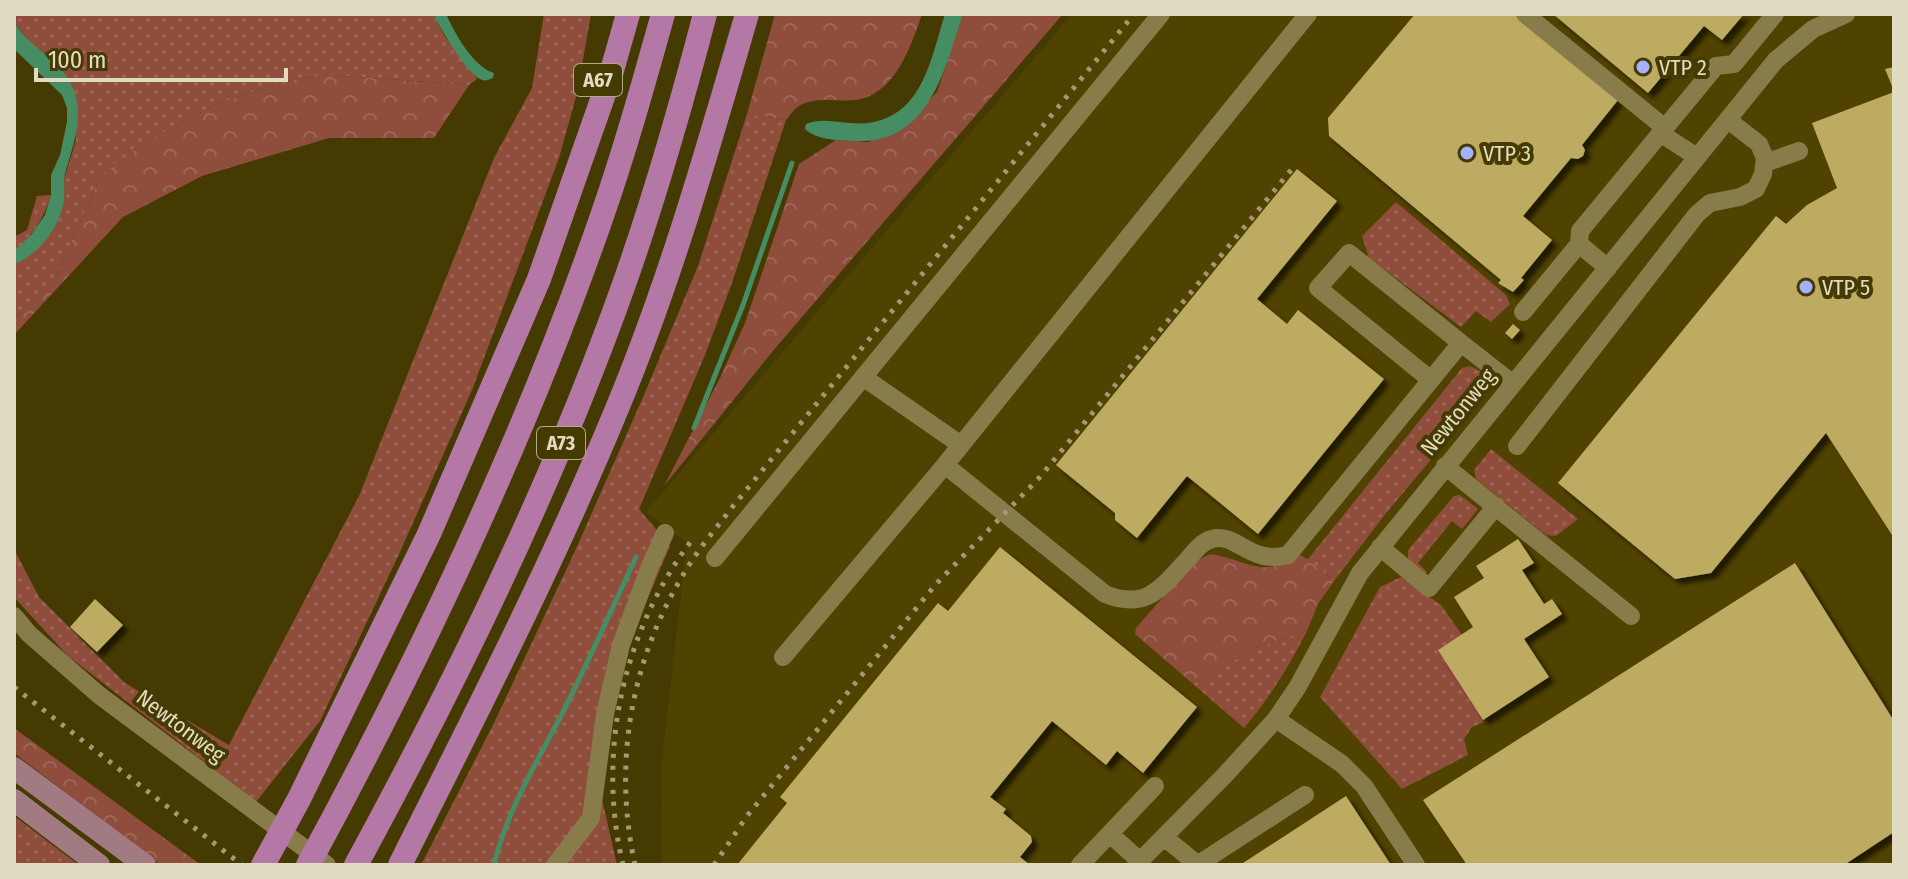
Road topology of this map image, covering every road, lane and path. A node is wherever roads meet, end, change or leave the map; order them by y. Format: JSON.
{"nodes":[{"id":1,"x":611,"y":14,"type":"edge"},
{"id":2,"x":628,"y":14,"type":"edge"},
{"id":3,"x":663,"y":14,"type":"edge"},
{"id":4,"x":705,"y":14,"type":"edge"},
{"id":5,"x":747,"y":14,"type":"edge"},
{"id":6,"x":1161,"y":14,"type":"edge"},
{"id":7,"x":1308,"y":14,"type":"edge"},
{"id":8,"x":1525,"y":14,"type":"edge"},
{"id":9,"x":1775,"y":14,"type":"edge"},
{"id":10,"x":1846,"y":14,"type":"edge"},
{"id":11,"x":1728,"y":120,"type":"junction"},
{"id":12,"x":1662,"y":130,"type":"junction"},
{"id":13,"x":585,"y":146,"type":"junction"},
{"id":14,"x":1799,"y":151,"type":"dead end"},
{"id":15,"x":1697,"y":157,"type":"junction"},
{"id":16,"x":1765,"y":163,"type":"junction"},
{"id":17,"x":1579,"y":244,"type":"junction"},
{"id":18,"x":1608,"y":268,"type":"junction"},
{"id":19,"x":1523,"y":312,"type":"dead end"},
{"id":20,"x":1461,"y":343,"type":"junction"},
{"id":21,"x":863,"y":377,"type":"junction"},
{"id":22,"x":1431,"y":380,"type":"junction"},
{"id":23,"x":1512,"y":383,"type":"junction"},
{"id":24,"x":961,"y":445,"type":"junction"},
{"id":25,"x":1517,"y":446,"type":"dead end"},
{"id":26,"x":945,"y":465,"type":"junction"},
{"id":27,"x":1445,"y":466,"type":"junction"},
{"id":28,"x":1496,"y":506,"type":"junction"},
{"id":29,"x":665,"y":533,"type":"dead end"},
{"id":30,"x":1380,"y":547,"type":"junction"},
{"id":31,"x":715,"y":558,"type":"dead end"},
{"id":32,"x":14,"y":616,"type":"edge"},
{"id":33,"x":1631,"y":616,"type":"dead end"},
{"id":34,"x":783,"y":657,"type":"dead end"},
{"id":35,"x":1276,"y":719,"type":"junction"},
{"id":36,"x":14,"y":768,"type":"edge"},
{"id":37,"x":1155,"y":786,"type":"dead end"},
{"id":38,"x":1305,"y":795,"type":"dead end"},
{"id":39,"x":14,"y":800,"type":"edge"},
{"id":40,"x":1110,"y":834,"type":"junction"},
{"id":41,"x":1164,"y":837,"type":"junction"},
{"id":42,"x":360,"y":858,"type":"edge"},
{"id":43,"x":1138,"y":863,"type":"edge"},
{"id":44,"x":99,"y":865,"type":"edge"},
{"id":45,"x":145,"y":865,"type":"edge"},
{"id":46,"x":263,"y":865,"type":"edge"},
{"id":47,"x":308,"y":865,"type":"edge"},
{"id":48,"x":327,"y":865,"type":"edge"},
{"id":49,"x":400,"y":865,"type":"edge"},
{"id":50,"x":555,"y":865,"type":"edge"},
{"id":51,"x":1080,"y":865,"type":"edge"},
{"id":52,"x":1198,"y":865,"type":"edge"},
{"id":53,"x":1416,"y":865,"type":"edge"}],
"edges":[{"from":1,"to":13,"type":"highway","number":"A67"},
{"from":2,"to":13,"type":"highway"},
{"from":3,"to":47,"type":"highway","number":"A73"},
{"from":4,"to":42,"type":"highway","number":"A73"},
{"from":5,"to":49,"type":"highway","number":"A73"},
{"from":6,"to":21,"type":"street"},
{"from":7,"to":24,"type":"street"},
{"from":8,"to":12,"type":"street"},
{"from":9,"to":12,"type":"street"},
{"from":10,"to":11,"type":"street","name":"Newtonweg"},
{"from":11,"to":15,"type":"street","name":"Newtonweg"},
{"from":11,"to":16,"type":"street"},
{"from":12,"to":15,"type":"street"},
{"from":12,"to":17,"type":"street"},
{"from":13,"to":46,"type":"highway"},
{"from":14,"to":16,"type":"street"},
{"from":15,"to":18,"type":"street","name":"Newtonweg"},
{"from":16,"to":25,"type":"street"},
{"from":17,"to":18,"type":"street"},
{"from":17,"to":19,"type":"street"},
{"from":18,"to":23,"type":"street","name":"Newtonweg"},
{"from":20,"to":22,"type":"street"},
{"from":20,"to":22,"type":"street"},
{"from":20,"to":23,"type":"street"},
{"from":21,"to":24,"type":"street"},
{"from":21,"to":31,"type":"street"},
{"from":22,"to":26,"type":"street"},
{"from":23,"to":27,"type":"street","name":"Newtonweg"},
{"from":24,"to":26,"type":"street"},
{"from":26,"to":34,"type":"street"},
{"from":27,"to":28,"type":"street"},
{"from":27,"to":30,"type":"street","name":"Newtonweg"},
{"from":28,"to":30,"type":"street"},
{"from":28,"to":33,"type":"street"},
{"from":29,"to":50,"type":"street"},
{"from":30,"to":35,"type":"street","name":"Newtonweg"},
{"from":32,"to":48,"type":"street","name":"Newtonweg"},
{"from":35,"to":41,"type":"street","name":"Newtonweg"},
{"from":35,"to":53,"type":"street"},
{"from":36,"to":45,"type":"main road"},
{"from":37,"to":40,"type":"street"},
{"from":38,"to":52,"type":"street"},
{"from":39,"to":44,"type":"main road"},
{"from":40,"to":43,"type":"street"},
{"from":40,"to":51,"type":"street"},
{"from":41,"to":43,"type":"street","name":"Newtonweg"},
{"from":41,"to":52,"type":"street"}]}
